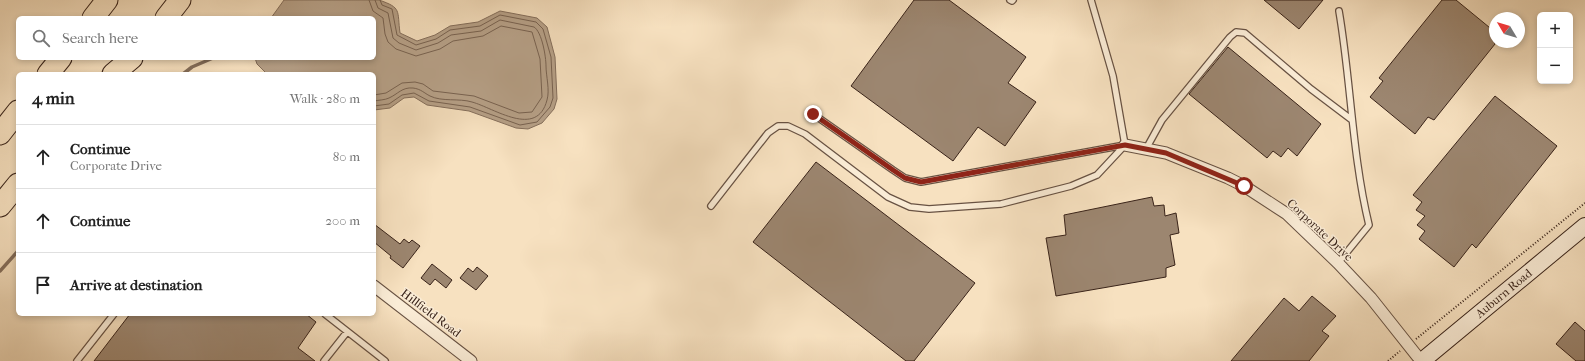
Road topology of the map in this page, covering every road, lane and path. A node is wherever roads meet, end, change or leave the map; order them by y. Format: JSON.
{"nodes":[{"id":1,"x":169,"y":0,"type":"edge"},
{"id":2,"x":180,"y":0,"type":"edge"},
{"id":3,"x":1010,"y":0,"type":"edge"},
{"id":4,"x":1013,"y":0,"type":"edge"},
{"id":5,"x":1091,"y":0,"type":"edge"},
{"id":6,"x":1339,"y":10,"type":"dead end"},
{"id":7,"x":156,"y":16,"type":"edge"},
{"id":8,"x":168,"y":16,"type":"edge"},
{"id":9,"x":59,"y":60,"type":"edge"},
{"id":10,"x":120,"y":60,"type":"edge"},
{"id":11,"x":130,"y":60,"type":"edge"},
{"id":12,"x":50,"y":72,"type":"edge"},
{"id":13,"x":111,"y":72,"type":"edge"},
{"id":14,"x":115,"y":72,"type":"edge"},
{"id":15,"x":16,"y":114,"type":"edge"},
{"id":16,"x":813,"y":114,"type":"dead end"},
{"id":17,"x":1352,"y":120,"type":"junction"},
{"id":18,"x":0,"y":134,"type":"edge"},
{"id":19,"x":1125,"y":145,"type":"junction"},
{"id":20,"x":1146,"y":149,"type":"junction"},
{"id":21,"x":16,"y":186,"type":"edge"},
{"id":22,"x":1585,"y":203,"type":"edge"},
{"id":23,"x":0,"y":206,"type":"edge"},
{"id":24,"x":710,"y":206,"type":"dead end"},
{"id":25,"x":1585,"y":226,"type":"edge"},
{"id":26,"x":1338,"y":263,"type":"junction"},
{"id":27,"x":376,"y":288,"type":"edge"},
{"id":28,"x":112,"y":316,"type":"edge"},
{"id":29,"x":327,"y":316,"type":"edge"},
{"id":30,"x":347,"y":332,"type":"junction"},
{"id":31,"x":1408,"y":345,"type":"junction"},
{"id":32,"x":77,"y":361,"type":"edge"},
{"id":33,"x":324,"y":361,"type":"edge"},
{"id":34,"x":385,"y":361,"type":"edge"},
{"id":35,"x":471,"y":361,"type":"edge"},
{"id":36,"x":1388,"y":361,"type":"edge"},
{"id":37,"x":1421,"y":361,"type":"edge"}],
"edges":[{"from":1,"to":7,"type":"highway"},
{"from":2,"to":8,"type":"highway"},
{"from":3,"to":4,"type":"lane"},
{"from":5,"to":19,"type":"lane"},
{"from":6,"to":17,"type":"lane"},
{"from":9,"to":12,"type":"highway"},
{"from":10,"to":13,"type":"highway"},
{"from":11,"to":14,"type":"highway"},
{"from":15,"to":18,"type":"highway"},
{"from":16,"to":19,"type":"lane"},
{"from":17,"to":20,"type":"lane"},
{"from":17,"to":26,"type":"lane"},
{"from":19,"to":20,"type":"street","name":"Corporate Drive"},
{"from":19,"to":24,"type":"lane"},
{"from":20,"to":26,"type":"street","name":"Corporate Drive"},
{"from":21,"to":23,"type":"highway"},
{"from":22,"to":31,"type":"path"},
{"from":25,"to":37,"type":"main road","name":"Auburn Road"},
{"from":26,"to":31,"type":"street","name":"Corporate Drive"},
{"from":27,"to":35,"type":"street","name":"Hillfield Road"},
{"from":28,"to":32,"type":"lane"},
{"from":29,"to":30,"type":"lane"},
{"from":30,"to":33,"type":"lane"},
{"from":30,"to":34,"type":"lane"},
{"from":31,"to":36,"type":"path"},
{"from":31,"to":37,"type":"street","name":"Corporate Drive"}]}
